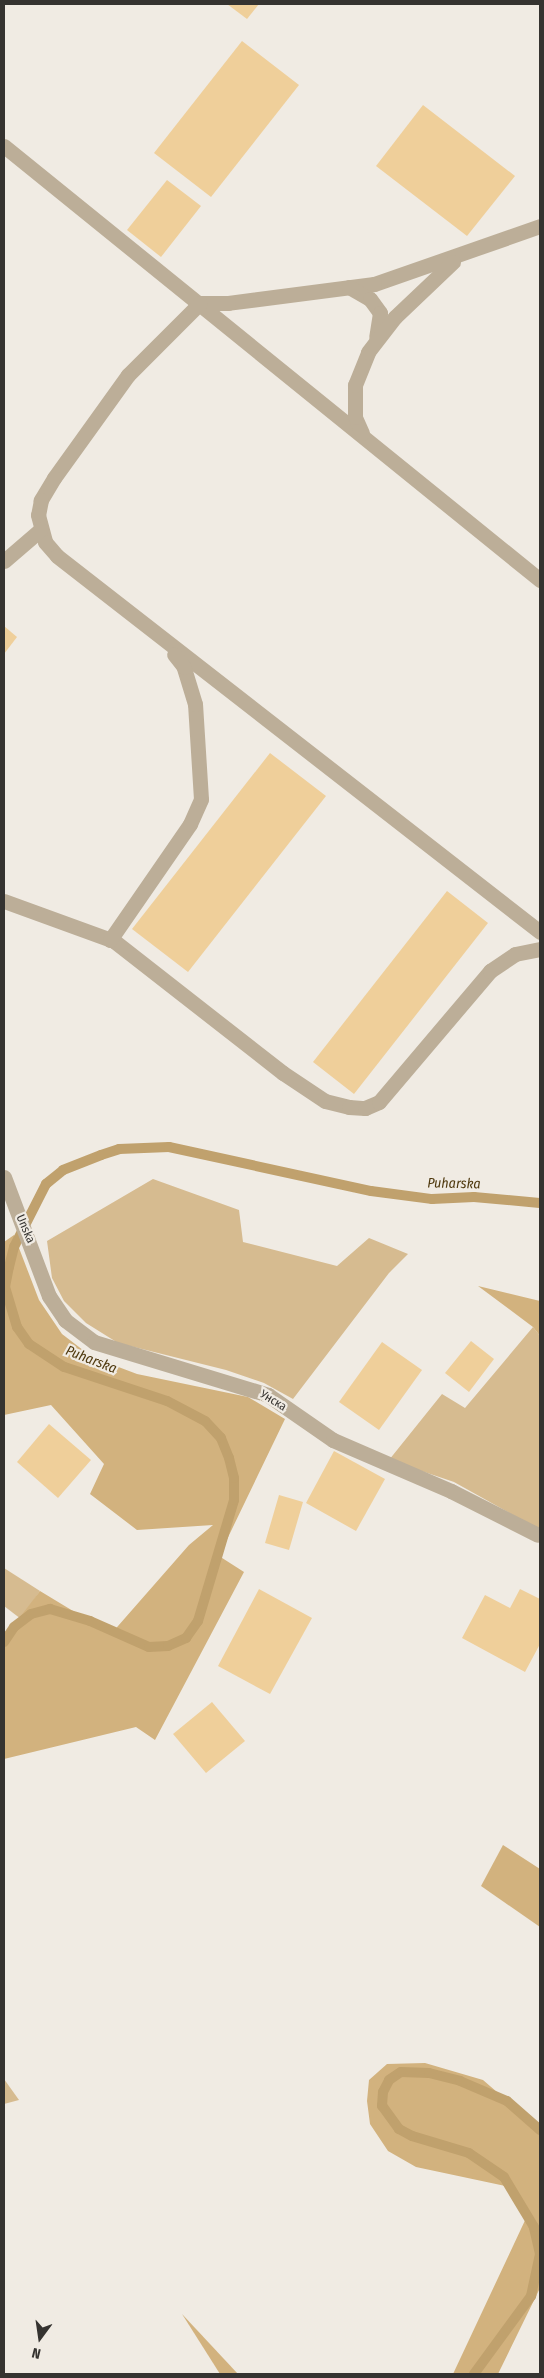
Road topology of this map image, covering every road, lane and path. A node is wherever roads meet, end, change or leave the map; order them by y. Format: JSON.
{"nodes":[{"id":1,"x":4,"y":146,"type":"edge"},
{"id":2,"x":540,"y":226,"type":"edge"},
{"id":3,"x":460,"y":256,"type":"junction"},
{"id":4,"x":349,"y":287,"type":"junction"},
{"id":5,"x":200,"y":303,"type":"junction"},
{"id":6,"x":368,"y":352,"type":"junction"},
{"id":7,"x":363,"y":435,"type":"junction"},
{"id":8,"x":40,"y":530,"type":"junction"},
{"id":9,"x":4,"y":561,"type":"edge"},
{"id":10,"x":540,"y":580,"type":"edge"},
{"id":11,"x":151,"y":629,"type":"junction"},
{"id":12,"x":4,"y":901,"type":"edge"},
{"id":13,"x":540,"y":932,"type":"edge"},
{"id":14,"x":110,"y":940,"type":"junction"},
{"id":15,"x":540,"y":949,"type":"edge"},
{"id":16,"x":4,"y":1178,"type":"edge"},
{"id":17,"x":35,"y":1254,"type":"joint"},
{"id":18,"x":538,"y":1535,"type":"dead end"}],
"edges":[{"from":1,"to":5,"type":"street"},
{"from":2,"to":3,"type":"street"},
{"from":3,"to":4,"type":"street"},
{"from":3,"to":6,"type":"street"},
{"from":4,"to":5,"type":"street"},
{"from":4,"to":6,"type":"street"},
{"from":5,"to":7,"type":"street"},
{"from":5,"to":8,"type":"street"},
{"from":6,"to":7,"type":"street"},
{"from":7,"to":10,"type":"street"},
{"from":8,"to":9,"type":"street"},
{"from":8,"to":11,"type":"street"},
{"from":11,"to":13,"type":"street"},
{"from":11,"to":14,"type":"street"},
{"from":12,"to":14,"type":"street"},
{"from":14,"to":15,"type":"street"},
{"from":16,"to":17,"type":"street","name":"Unska"},
{"from":17,"to":18,"type":"street","name":"Унска"}]}
